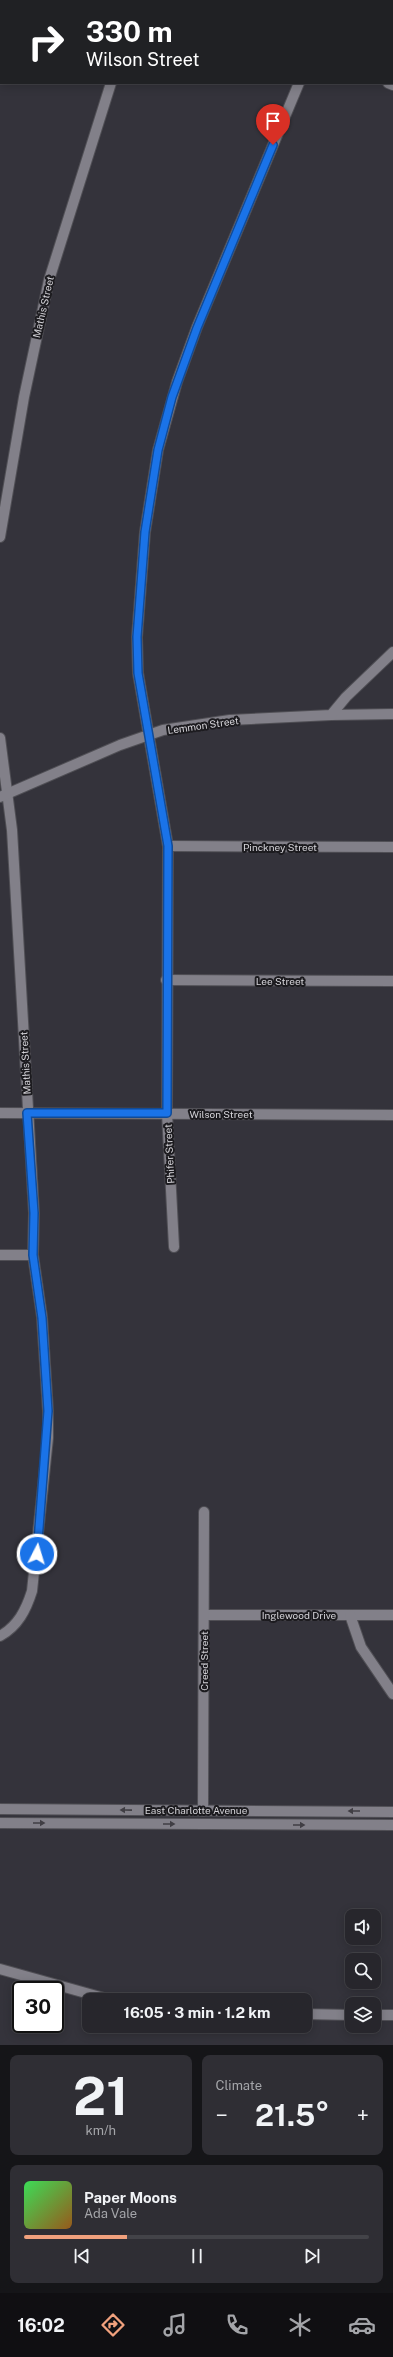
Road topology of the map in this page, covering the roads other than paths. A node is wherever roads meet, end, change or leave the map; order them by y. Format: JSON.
{"nodes":[{"id":1,"x":111,"y":84,"type":"edge"},
{"id":2,"x":299,"y":84,"type":"edge"},
{"id":3,"x":2,"y":506,"type":"edge"},
{"id":4,"x":0,"y":537,"type":"edge"},
{"id":5,"x":393,"y":652,"type":"edge"},
{"id":6,"x":393,"y":714,"type":"edge"},
{"id":7,"x":331,"y":715,"type":"junction"},
{"id":8,"x":149,"y":734,"type":"junction"},
{"id":9,"x":0,"y":738,"type":"edge"},
{"id":10,"x":4,"y":795,"type":"edge"},
{"id":11,"x":168,"y":846,"type":"junction"},
{"id":12,"x":393,"y":847,"type":"edge"},
{"id":13,"x":166,"y":980,"type":"junction"},
{"id":14,"x":393,"y":982,"type":"edge"},
{"id":15,"x":0,"y":1113,"type":"edge"},
{"id":16,"x":27,"y":1113,"type":"junction"},
{"id":17,"x":167,"y":1113,"type":"junction"},
{"id":18,"x":393,"y":1115,"type":"edge"},
{"id":19,"x":174,"y":1247,"type":"dead end"},
{"id":20,"x":0,"y":1255,"type":"edge"},
{"id":21,"x":33,"y":1255,"type":"junction"},
{"id":22,"x":204,"y":1512,"type":"dead end"},
{"id":23,"x":204,"y":1615,"type":"junction"},
{"id":24,"x":350,"y":1615,"type":"junction"},
{"id":25,"x":393,"y":1615,"type":"edge"},
{"id":26,"x":0,"y":1636,"type":"edge"},
{"id":27,"x":393,"y":1694,"type":"edge"},
{"id":28,"x":0,"y":1809,"type":"edge"},
{"id":29,"x":203,"y":1811,"type":"junction"},
{"id":30,"x":393,"y":1812,"type":"edge"},
{"id":31,"x":0,"y":1823,"type":"edge"},
{"id":32,"x":393,"y":1825,"type":"edge"},
{"id":33,"x":0,"y":1969,"type":"edge"},
{"id":34,"x":86,"y":1993,"type":"edge"},
{"id":35,"x":312,"y":2014,"type":"edge"},
{"id":36,"x":345,"y":2015,"type":"edge"},
{"id":37,"x":381,"y":2015,"type":"edge"},
{"id":38,"x":393,"y":2015,"type":"edge"}],
"edges":[{"from":1,"to":3,"type":"street","name":"Mathis Street"},
{"from":2,"to":8,"type":"street","name":"Phifer Street"},
{"from":3,"to":4,"type":"street","name":"Mathis Street"},
{"from":5,"to":7,"type":"street"},
{"from":6,"to":7,"type":"street","name":"Lemmon Street"},
{"from":7,"to":8,"type":"street","name":"Lemmon Street"},
{"from":8,"to":10,"type":"street","name":"Lemmon Street"},
{"from":8,"to":11,"type":"street","name":"Phifer Street"},
{"from":9,"to":10,"type":"street","name":"Mathis Street"},
{"from":10,"to":16,"type":"street","name":"Mathis Street"},
{"from":11,"to":12,"type":"street","name":"Pinckney Street"},
{"from":11,"to":13,"type":"street","name":"Phifer Street"},
{"from":13,"to":14,"type":"street","name":"Lee Street"},
{"from":13,"to":17,"type":"street","name":"Phifer Street"},
{"from":15,"to":16,"type":"street","name":"Wilson Street"},
{"from":16,"to":17,"type":"street","name":"Wilson Street"},
{"from":16,"to":21,"type":"street","name":"Mathis Street"},
{"from":17,"to":18,"type":"street","name":"Wilson Street"},
{"from":17,"to":19,"type":"street","name":"Phifer Street"},
{"from":20,"to":21,"type":"street"},
{"from":21,"to":26,"type":"street","name":"Mathis Street"},
{"from":22,"to":23,"type":"street","name":"Creed Street"},
{"from":23,"to":24,"type":"street","name":"Inglewood Drive"},
{"from":23,"to":29,"type":"street","name":"Creed Street"},
{"from":24,"to":25,"type":"street","name":"Inglewood Drive"},
{"from":24,"to":27,"type":"street"},
{"from":29,"to":28,"type":"street","name":"East Charlotte Avenue","one_way":true},
{"from":30,"to":29,"type":"street","name":"East Charlotte Avenue","one_way":true},
{"from":31,"to":32,"type":"street","name":"East Charlotte Avenue","one_way":true},
{"from":33,"to":34,"type":"street"},
{"from":35,"to":36,"type":"street"},
{"from":37,"to":38,"type":"street"}]}
